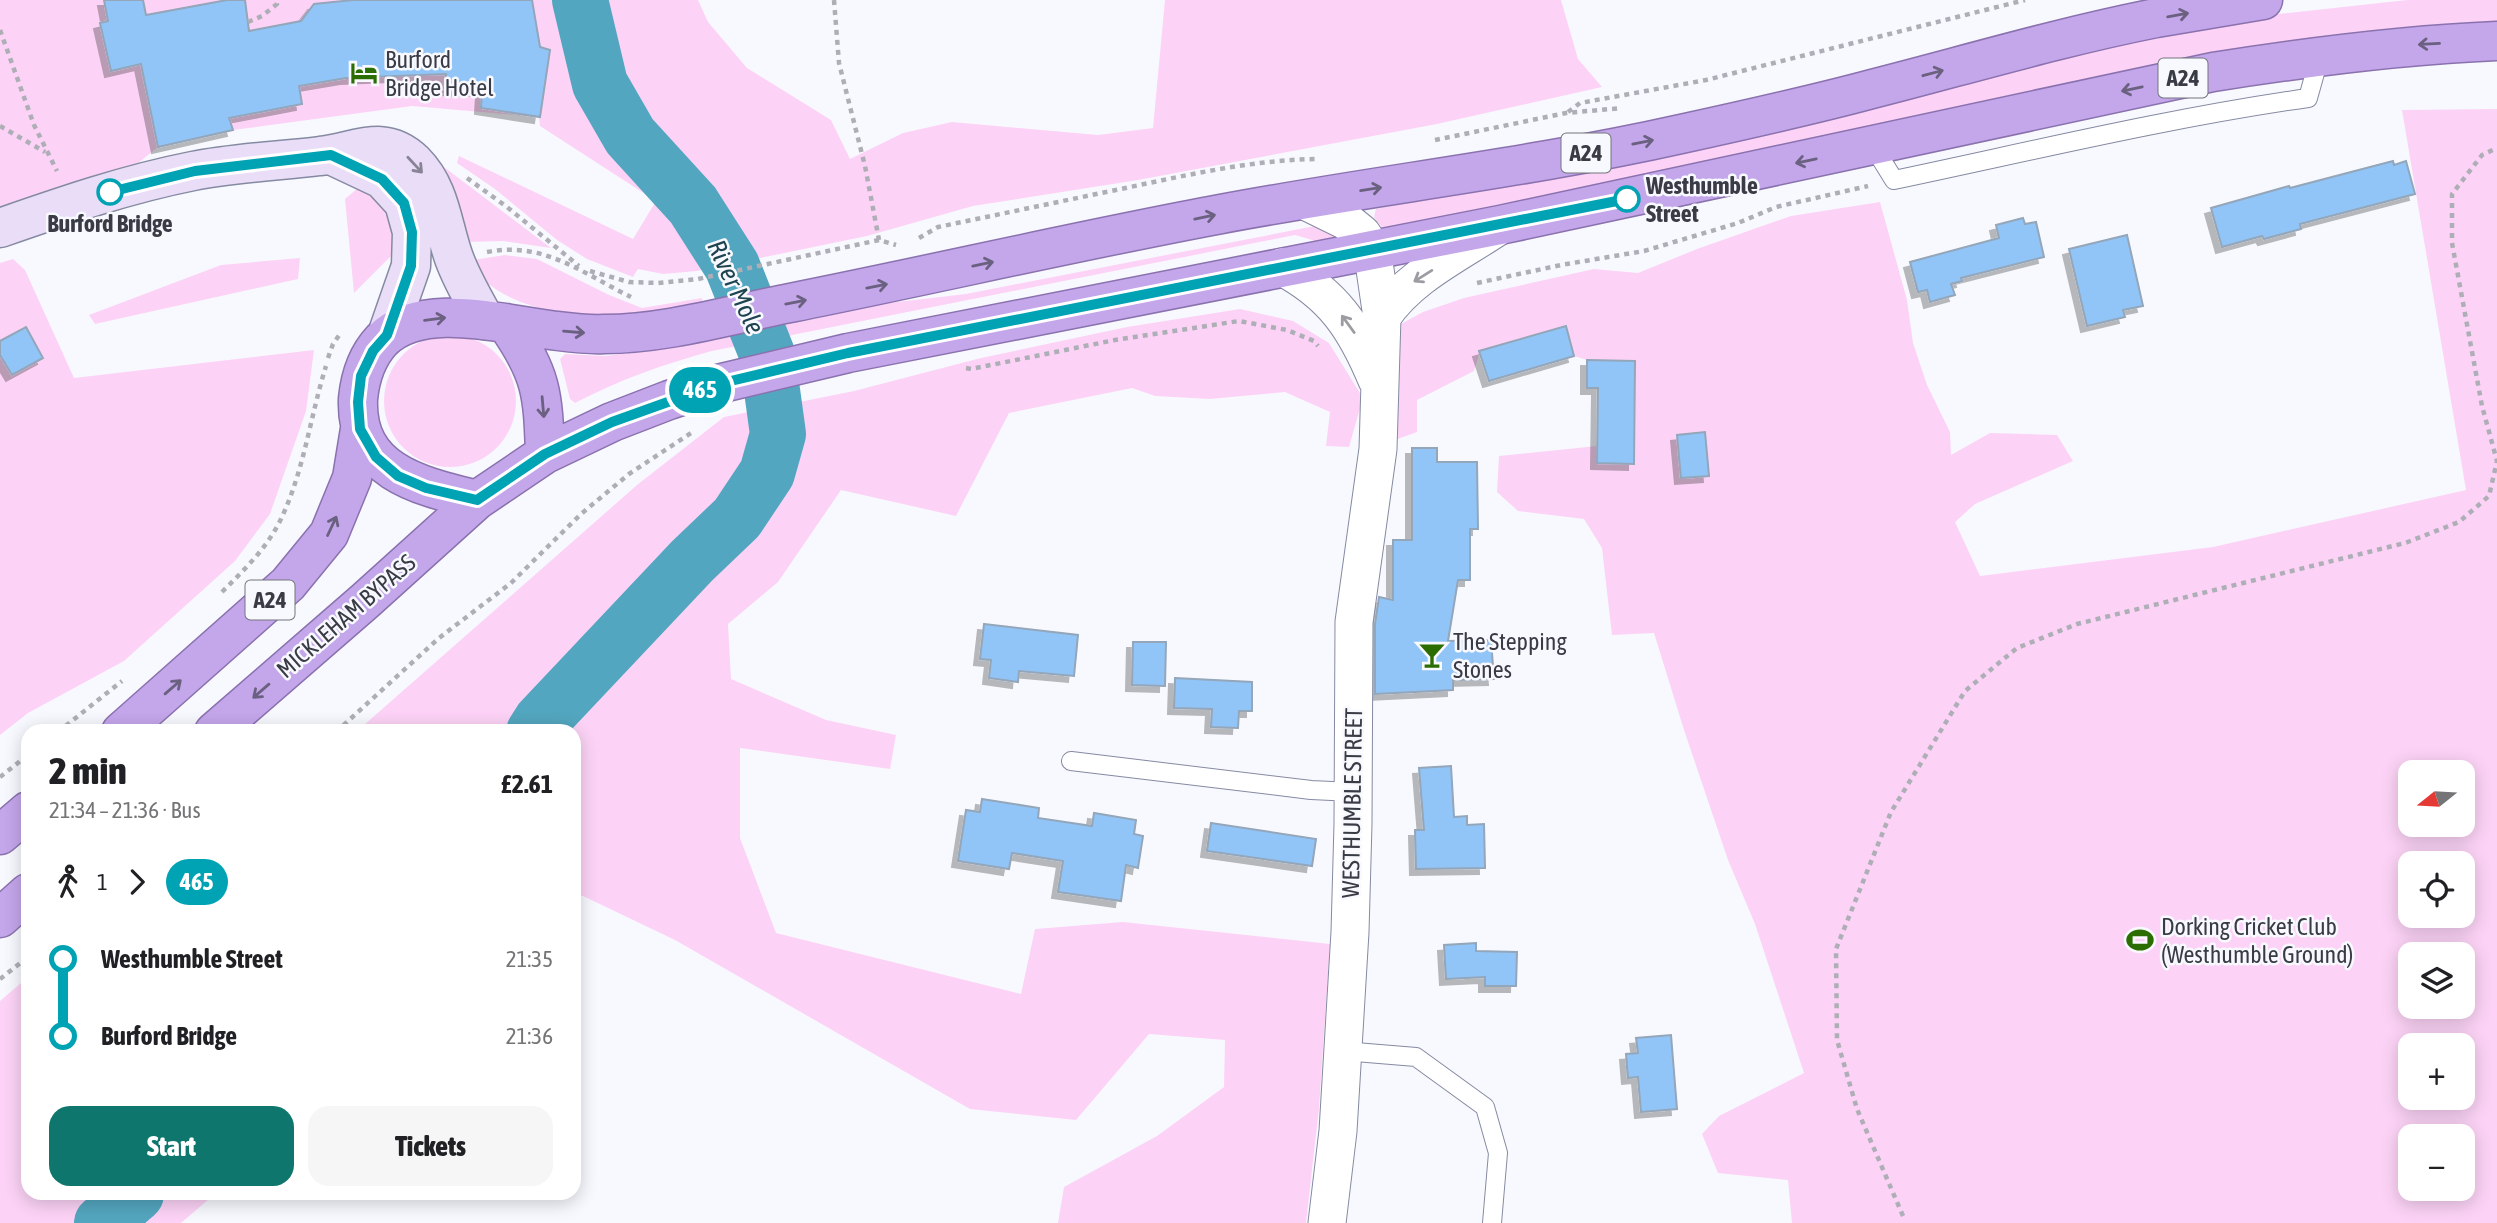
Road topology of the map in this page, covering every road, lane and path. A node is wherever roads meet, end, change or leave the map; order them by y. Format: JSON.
{"nodes":[{"id":1,"x":276,"y":0,"type":"edge"},
{"id":2,"x":834,"y":0,"type":"edge"},
{"id":3,"x":2025,"y":0,"type":"edge"},
{"id":4,"x":2263,"y":0,"type":"edge"},
{"id":5,"x":248,"y":22,"type":"dead end"},
{"id":6,"x":0,"y":30,"type":"edge"},
{"id":7,"x":2497,"y":41,"type":"edge"},
{"id":8,"x":2320,"y":55,"type":"junction"},
{"id":9,"x":1634,"y":107,"type":"dead end"},
{"id":10,"x":1566,"y":113,"type":"junction"},
{"id":11,"x":0,"y":126,"type":"edge"},
{"id":12,"x":1434,"y":140,"type":"dead end"},
{"id":13,"x":1873,"y":146,"type":"junction"},
{"id":14,"x":2497,"y":148,"type":"edge"},
{"id":15,"x":331,"y":155,"type":"junction"},
{"id":16,"x":1326,"y":159,"type":"dead end"},
{"id":17,"x":463,"y":176,"type":"dead end"},
{"id":18,"x":1894,"y":180,"type":"junction"},
{"id":19,"x":1303,"y":200,"type":"junction"},
{"id":20,"x":1500,"y":225,"type":"junction"},
{"id":21,"x":0,"y":228,"type":"edge"},
{"id":22,"x":915,"y":241,"type":"dead end"},
{"id":23,"x":1372,"y":249,"type":"junction"},
{"id":24,"x":454,"y":258,"type":"junction"},
{"id":25,"x":1282,"y":267,"type":"junction"},
{"id":26,"x":584,"y":270,"type":"junction"},
{"id":27,"x":1469,"y":284,"type":"dead end"},
{"id":28,"x":636,"y":299,"type":"dead end"},
{"id":29,"x":1382,"y":317,"type":"junction"},
{"id":30,"x":496,"y":322,"type":"junction"},
{"id":31,"x":347,"y":324,"type":"dead end"},
{"id":32,"x":387,"y":335,"type":"junction"},
{"id":33,"x":1115,"y":340,"type":"dead end"},
{"id":34,"x":1323,"y":351,"type":"dead end"},
{"id":35,"x":1379,"y":384,"type":"junction"},
{"id":36,"x":702,"y":425,"type":"dead end"},
{"id":37,"x":360,"y":429,"type":"junction"},
{"id":38,"x":545,"y":454,"type":"junction"},
{"id":39,"x":477,"y":500,"type":"junction"},
{"id":40,"x":221,"y":593,"type":"dead end"},
{"id":41,"x":128,"y":676,"type":"dead end"},
{"id":42,"x":68,"y":724,"type":"edge"},
{"id":43,"x":130,"y":724,"type":"edge"},
{"id":44,"x":223,"y":724,"type":"edge"},
{"id":45,"x":345,"y":724,"type":"edge"},
{"id":46,"x":21,"y":760,"type":"edge"},
{"id":47,"x":1071,"y":761,"type":"dead end"},
{"id":48,"x":0,"y":777,"type":"edge"},
{"id":49,"x":1353,"y":792,"type":"junction"},
{"id":50,"x":21,"y":817,"type":"edge"},
{"id":51,"x":0,"y":835,"type":"edge"},
{"id":52,"x":21,"y":899,"type":"edge"},
{"id":53,"x":0,"y":918,"type":"edge"},
{"id":54,"x":21,"y":962,"type":"edge"},
{"id":55,"x":0,"y":979,"type":"edge"},
{"id":56,"x":1343,"y":1051,"type":"junction"},
{"id":57,"x":1903,"y":1216,"type":"dead end"},
{"id":58,"x":1327,"y":1223,"type":"edge"},
{"id":59,"x":1492,"y":1223,"type":"edge"}],
"edges":[{"from":1,"to":5,"type":"path"},
{"from":2,"to":26,"type":"path"},
{"from":3,"to":10,"type":"path"},
{"from":19,"to":4,"type":"highway","number":"A24","one_way":true},
{"from":6,"to":11,"type":"path"},
{"from":7,"to":8,"type":"highway","number":"A24","one_way":true},
{"from":8,"to":13,"type":"highway","number":"A24","one_way":true},
{"from":8,"to":18,"type":"lane"},
{"from":9,"to":10,"type":"path"},
{"from":10,"to":12,"type":"path"},
{"from":13,"to":18,"type":"lane"},
{"from":13,"to":20,"type":"highway","number":"A24","one_way":true},
{"from":14,"to":57,"type":"path"},
{"from":15,"to":21,"type":"main road"},
{"from":15,"to":24,"type":"main road","one_way":true},
{"from":15,"to":32,"type":"main road"},
{"from":16,"to":22,"type":"path"},
{"from":17,"to":26,"type":"path"},
{"from":18,"to":27,"type":"path"},
{"from":19,"to":23,"type":"street"},
{"from":30,"to":19,"type":"highway","number":"A24","one_way":true},
{"from":20,"to":23,"type":"highway","number":"A24"},
{"from":20,"to":29,"type":"street","one_way":true},
{"from":23,"to":25,"type":"highway","number":"A24"},
{"from":23,"to":29,"type":"street","name":"WESTHUMBLE STREET"},
{"from":24,"to":26,"type":"path"},
{"from":24,"to":30,"type":"main road"},
{"from":35,"to":25,"type":"street","name":"WESTHUMBLE STREET","one_way":true},
{"from":25,"to":38,"type":"highway","number":"A24"},
{"from":26,"to":28,"type":"path"},
{"from":29,"to":35,"type":"street","name":"WESTHUMBLE STREET"},
{"from":32,"to":30,"type":"highway","one_way":true},
{"from":30,"to":38,"type":"highway","one_way":true},
{"from":31,"to":40,"type":"path"},
{"from":32,"to":37,"type":"highway"},
{"from":33,"to":34,"type":"path"},
{"from":35,"to":49,"type":"street","name":"WESTHUMBLE STREET"},
{"from":36,"to":45,"type":"path"},
{"from":37,"to":39,"type":"highway"},
{"from":43,"to":37,"type":"highway","number":"A24","one_way":true},
{"from":38,"to":39,"type":"highway"},
{"from":39,"to":44,"type":"highway","name":"MICKLEHAM BYPASS","number":"A24","one_way":true},
{"from":41,"to":42,"type":"path"},
{"from":46,"to":48,"type":"path"},
{"from":47,"to":49,"type":"lane"},
{"from":49,"to":56,"type":"street","name":"WESTHUMBLE STREET"},
{"from":50,"to":51,"type":"highway"},
{"from":52,"to":53,"type":"highway"},
{"from":54,"to":55,"type":"path"},
{"from":56,"to":58,"type":"street","name":"WESTHUMBLE STREET"},
{"from":56,"to":59,"type":"lane"}]}
